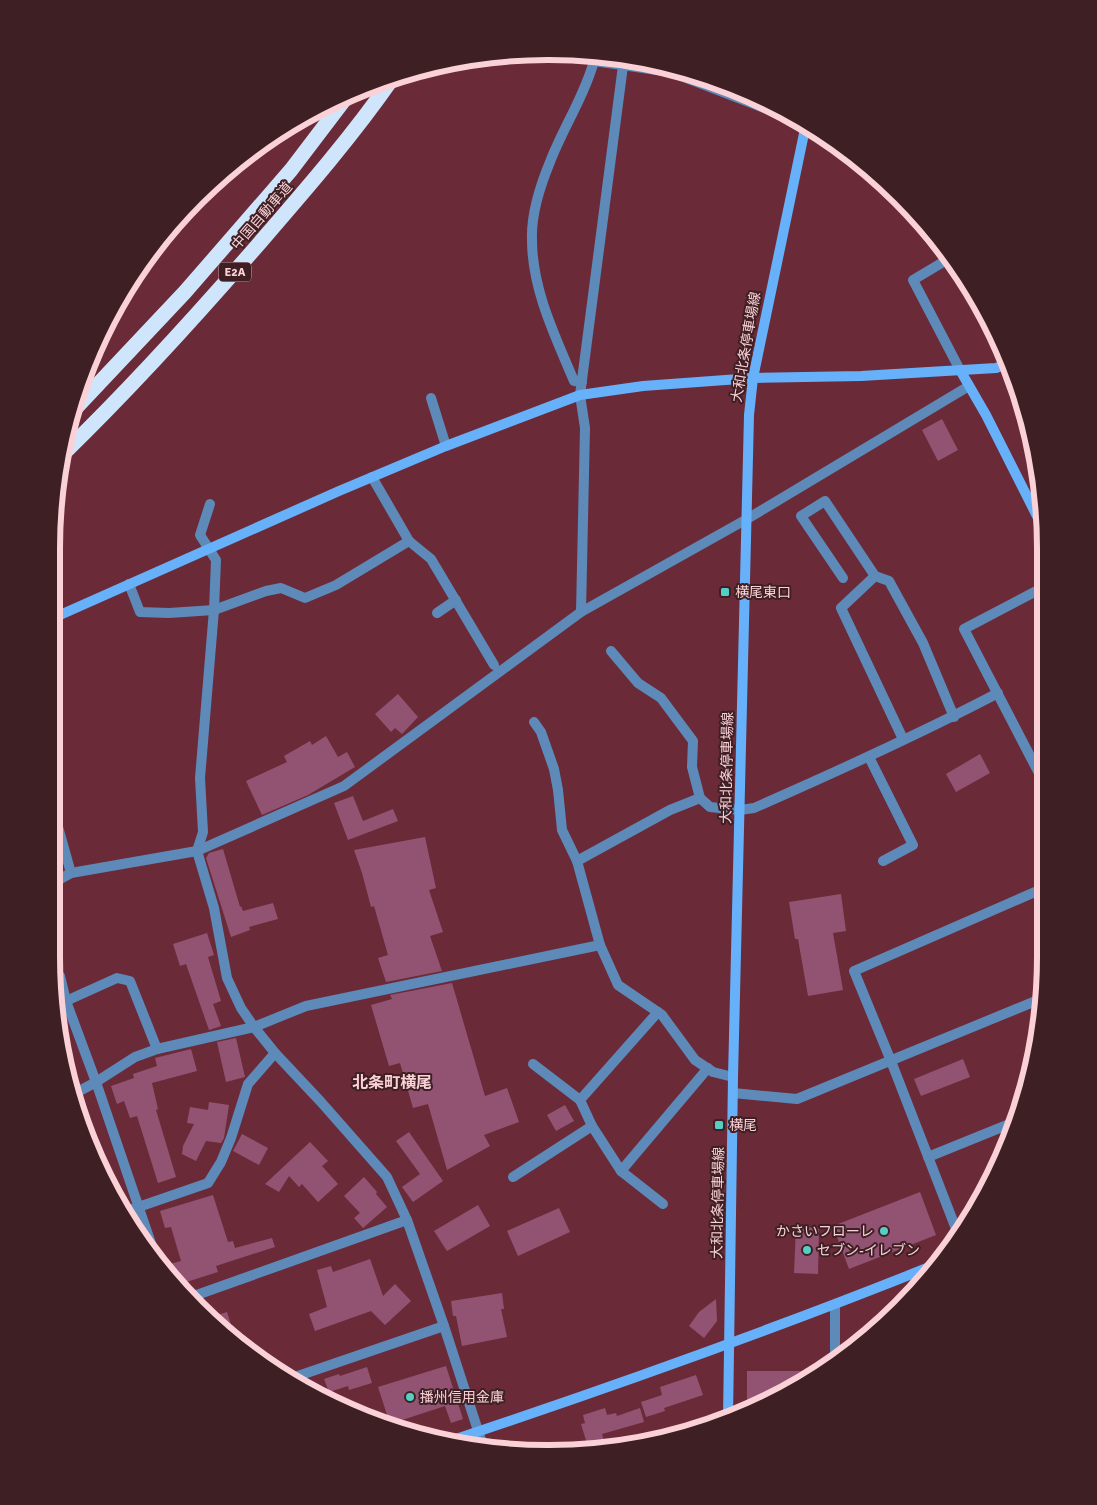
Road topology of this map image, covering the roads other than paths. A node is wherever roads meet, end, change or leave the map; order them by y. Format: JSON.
{"nodes":[{"id":1,"x":594,"y":62,"type":"edge"},
{"id":2,"x":623,"y":66,"type":"edge"},
{"id":3,"x":385,"y":88,"type":"edge"},
{"id":4,"x":339,"y":107,"type":"edge"},
{"id":5,"x":804,"y":132,"type":"edge"},
{"id":6,"x":944,"y":262,"type":"edge"},
{"id":7,"x":1001,"y":366,"type":"edge"},
{"id":8,"x":960,"y":370,"type":"junction"},
{"id":9,"x":753,"y":378,"type":"junction"},
{"id":10,"x":582,"y":382,"type":"junction"},
{"id":11,"x":969,"y":386,"type":"junction"},
{"id":12,"x":580,"y":395,"type":"junction"},
{"id":13,"x":84,"y":398,"type":"edge"},
{"id":14,"x":431,"y":398,"type":"dead end"},
{"id":15,"x":446,"y":446,"type":"junction"},
{"id":16,"x":71,"y":447,"type":"edge"},
{"id":17,"x":372,"y":477,"type":"junction"},
{"id":18,"x":210,"y":504,"type":"dead end"},
{"id":19,"x":1036,"y":513,"type":"edge"},
{"id":20,"x":747,"y":519,"type":"junction"},
{"id":21,"x":409,"y":541,"type":"junction"},
{"id":22,"x":208,"y":548,"type":"junction"},
{"id":23,"x":875,"y":576,"type":"junction"},
{"id":24,"x":843,"y":578,"type":"dead end"},
{"id":25,"x":129,"y":584,"type":"junction"},
{"id":26,"x":1037,"y":591,"type":"edge"},
{"id":27,"x":456,"y":600,"type":"junction"},
{"id":28,"x":214,"y":610,"type":"junction"},
{"id":29,"x":580,"y":612,"type":"junction"},
{"id":30,"x":437,"y":613,"type":"dead end"},
{"id":31,"x":60,"y":615,"type":"edge"},
{"id":32,"x":611,"y":651,"type":"dead end"},
{"id":33,"x":494,"y":665,"type":"dead end"},
{"id":34,"x":998,"y":693,"type":"junction"},
{"id":35,"x":954,"y":717,"type":"junction"},
{"id":36,"x":534,"y":722,"type":"dead end"},
{"id":37,"x":903,"y":739,"type":"junction"},
{"id":38,"x":870,"y":757,"type":"junction"},
{"id":39,"x":1037,"y":769,"type":"edge"},
{"id":40,"x":700,"y":798,"type":"junction"},
{"id":41,"x":740,"y":810,"type":"junction"},
{"id":42,"x":60,"y":834,"type":"edge"},
{"id":43,"x":197,"y":851,"type":"junction"},
{"id":44,"x":577,"y":861,"type":"junction"},
{"id":45,"x":883,"y":861,"type":"dead end"},
{"id":46,"x":71,"y":873,"type":"junction"},
{"id":47,"x":60,"y":879,"type":"edge"},
{"id":48,"x":1037,"y":891,"type":"edge"},
{"id":49,"x":600,"y":945,"type":"junction"},
{"id":50,"x":61,"y":979,"type":"edge"},
{"id":51,"x":66,"y":1001,"type":"junction"},
{"id":52,"x":1035,"y":1001,"type":"edge"},
{"id":53,"x":658,"y":1012,"type":"junction"},
{"id":54,"x":254,"y":1027,"type":"junction"},
{"id":55,"x":157,"y":1049,"type":"junction"},
{"id":56,"x":275,"y":1053,"type":"junction"},
{"id":57,"x":891,"y":1061,"type":"junction"},
{"id":58,"x":534,"y":1064,"type":"dead end"},
{"id":59,"x":708,"y":1068,"type":"junction"},
{"id":60,"x":733,"y":1077,"type":"junction"},
{"id":61,"x":96,"y":1082,"type":"junction"},
{"id":62,"x":79,"y":1091,"type":"edge"},
{"id":63,"x":733,"y":1093,"type":"junction"},
{"id":64,"x":580,"y":1100,"type":"junction"},
{"id":65,"x":1007,"y":1125,"type":"edge"},
{"id":66,"x":592,"y":1126,"type":"junction"},
{"id":67,"x":928,"y":1157,"type":"junction"},
{"id":68,"x":621,"y":1170,"type":"junction"},
{"id":69,"x":513,"y":1177,"type":"dead end"},
{"id":70,"x":663,"y":1204,"type":"dead end"},
{"id":71,"x":138,"y":1208,"type":"junction"},
{"id":72,"x":131,"y":1210,"type":"edge"},
{"id":73,"x":407,"y":1220,"type":"junction"},
{"id":74,"x":955,"y":1227,"type":"edge"},
{"id":75,"x":148,"y":1237,"type":"edge"},
{"id":76,"x":924,"y":1269,"type":"edge"},
{"id":77,"x":196,"y":1295,"type":"edge"},
{"id":78,"x":835,"y":1305,"type":"junction"},
{"id":79,"x":444,"y":1326,"type":"junction"},
{"id":80,"x":729,"y":1344,"type":"junction"},
{"id":81,"x":834,"y":1353,"type":"edge"},
{"id":82,"x":298,"y":1376,"type":"edge"},
{"id":83,"x":728,"y":1411,"type":"edge"},
{"id":84,"x":478,"y":1432,"type":"junction"},
{"id":85,"x":461,"y":1437,"type":"edge"},
{"id":86,"x":481,"y":1440,"type":"edge"}],
"edges":[{"from":1,"to":10,"type":"street"},
{"from":2,"to":10,"type":"street"},
{"from":3,"to":16,"type":"highway","name":"中国自動車道","number":"E2A"},
{"from":4,"to":13,"type":"highway","name":"中国自動車道","number":"E2A"},
{"from":5,"to":9,"type":"street","name":"大和北条停車場線"},
{"from":6,"to":8,"type":"street"},
{"from":7,"to":8,"type":"street"},
{"from":8,"to":9,"type":"street"},
{"from":8,"to":11,"type":"street"},
{"from":9,"to":12,"type":"street"},
{"from":9,"to":20,"type":"street","name":"大和北条停車場線"},
{"from":10,"to":12,"type":"street"},
{"from":11,"to":19,"type":"street"},
{"from":11,"to":20,"type":"street"},
{"from":12,"to":15,"type":"street"},
{"from":12,"to":29,"type":"street"},
{"from":14,"to":15,"type":"street"},
{"from":15,"to":17,"type":"street"},
{"from":17,"to":21,"type":"street"},
{"from":17,"to":22,"type":"street"},
{"from":18,"to":22,"type":"street"},
{"from":20,"to":29,"type":"street"},
{"from":20,"to":41,"type":"street","name":"大和北条停車場線"},
{"from":21,"to":27,"type":"street"},
{"from":21,"to":28,"type":"street"},
{"from":22,"to":25,"type":"street"},
{"from":22,"to":28,"type":"street"},
{"from":23,"to":24,"type":"street"},
{"from":23,"to":35,"type":"street"},
{"from":23,"to":37,"type":"street"},
{"from":25,"to":28,"type":"street"},
{"from":25,"to":31,"type":"street"},
{"from":26,"to":34,"type":"street"},
{"from":27,"to":30,"type":"street"},
{"from":27,"to":33,"type":"street"},
{"from":28,"to":43,"type":"street"},
{"from":29,"to":43,"type":"street"},
{"from":32,"to":40,"type":"street"},
{"from":34,"to":35,"type":"street"},
{"from":34,"to":39,"type":"street"},
{"from":35,"to":37,"type":"street"},
{"from":36,"to":44,"type":"street"},
{"from":37,"to":38,"type":"street"},
{"from":38,"to":41,"type":"street"},
{"from":38,"to":45,"type":"street"},
{"from":40,"to":41,"type":"street"},
{"from":40,"to":44,"type":"street"},
{"from":41,"to":60,"type":"street","name":"大和北条停車場線"},
{"from":42,"to":46,"type":"street"},
{"from":43,"to":46,"type":"street"},
{"from":43,"to":54,"type":"street"},
{"from":44,"to":49,"type":"street"},
{"from":46,"to":47,"type":"street"},
{"from":48,"to":57,"type":"street"},
{"from":49,"to":53,"type":"street"},
{"from":49,"to":54,"type":"street"},
{"from":50,"to":51,"type":"street"},
{"from":51,"to":55,"type":"street"},
{"from":51,"to":61,"type":"street"},
{"from":52,"to":57,"type":"street"},
{"from":53,"to":59,"type":"street"},
{"from":53,"to":64,"type":"street"},
{"from":54,"to":55,"type":"street"},
{"from":54,"to":56,"type":"street"},
{"from":55,"to":61,"type":"street"},
{"from":56,"to":71,"type":"street"},
{"from":56,"to":73,"type":"street"},
{"from":57,"to":63,"type":"street"},
{"from":57,"to":67,"type":"street"},
{"from":58,"to":64,"type":"street"},
{"from":59,"to":60,"type":"street"},
{"from":59,"to":68,"type":"street"},
{"from":60,"to":63,"type":"street","name":"大和北条停車場線"},
{"from":61,"to":62,"type":"street"},
{"from":61,"to":71,"type":"street"},
{"from":63,"to":80,"type":"street","name":"大和北条停車場線"},
{"from":64,"to":66,"type":"street"},
{"from":65,"to":67,"type":"street"},
{"from":66,"to":68,"type":"street"},
{"from":66,"to":69,"type":"street"},
{"from":67,"to":74,"type":"street"},
{"from":68,"to":70,"type":"street"},
{"from":71,"to":72,"type":"street"},
{"from":71,"to":75,"type":"street"},
{"from":73,"to":77,"type":"street"},
{"from":73,"to":79,"type":"street"},
{"from":76,"to":78,"type":"street"},
{"from":78,"to":80,"type":"street"},
{"from":78,"to":81,"type":"street"},
{"from":79,"to":82,"type":"street"},
{"from":79,"to":84,"type":"street"},
{"from":80,"to":83,"type":"street","name":"大和北条停車場線"},
{"from":80,"to":84,"type":"street"},
{"from":84,"to":85,"type":"street"},
{"from":84,"to":86,"type":"street"}]}
